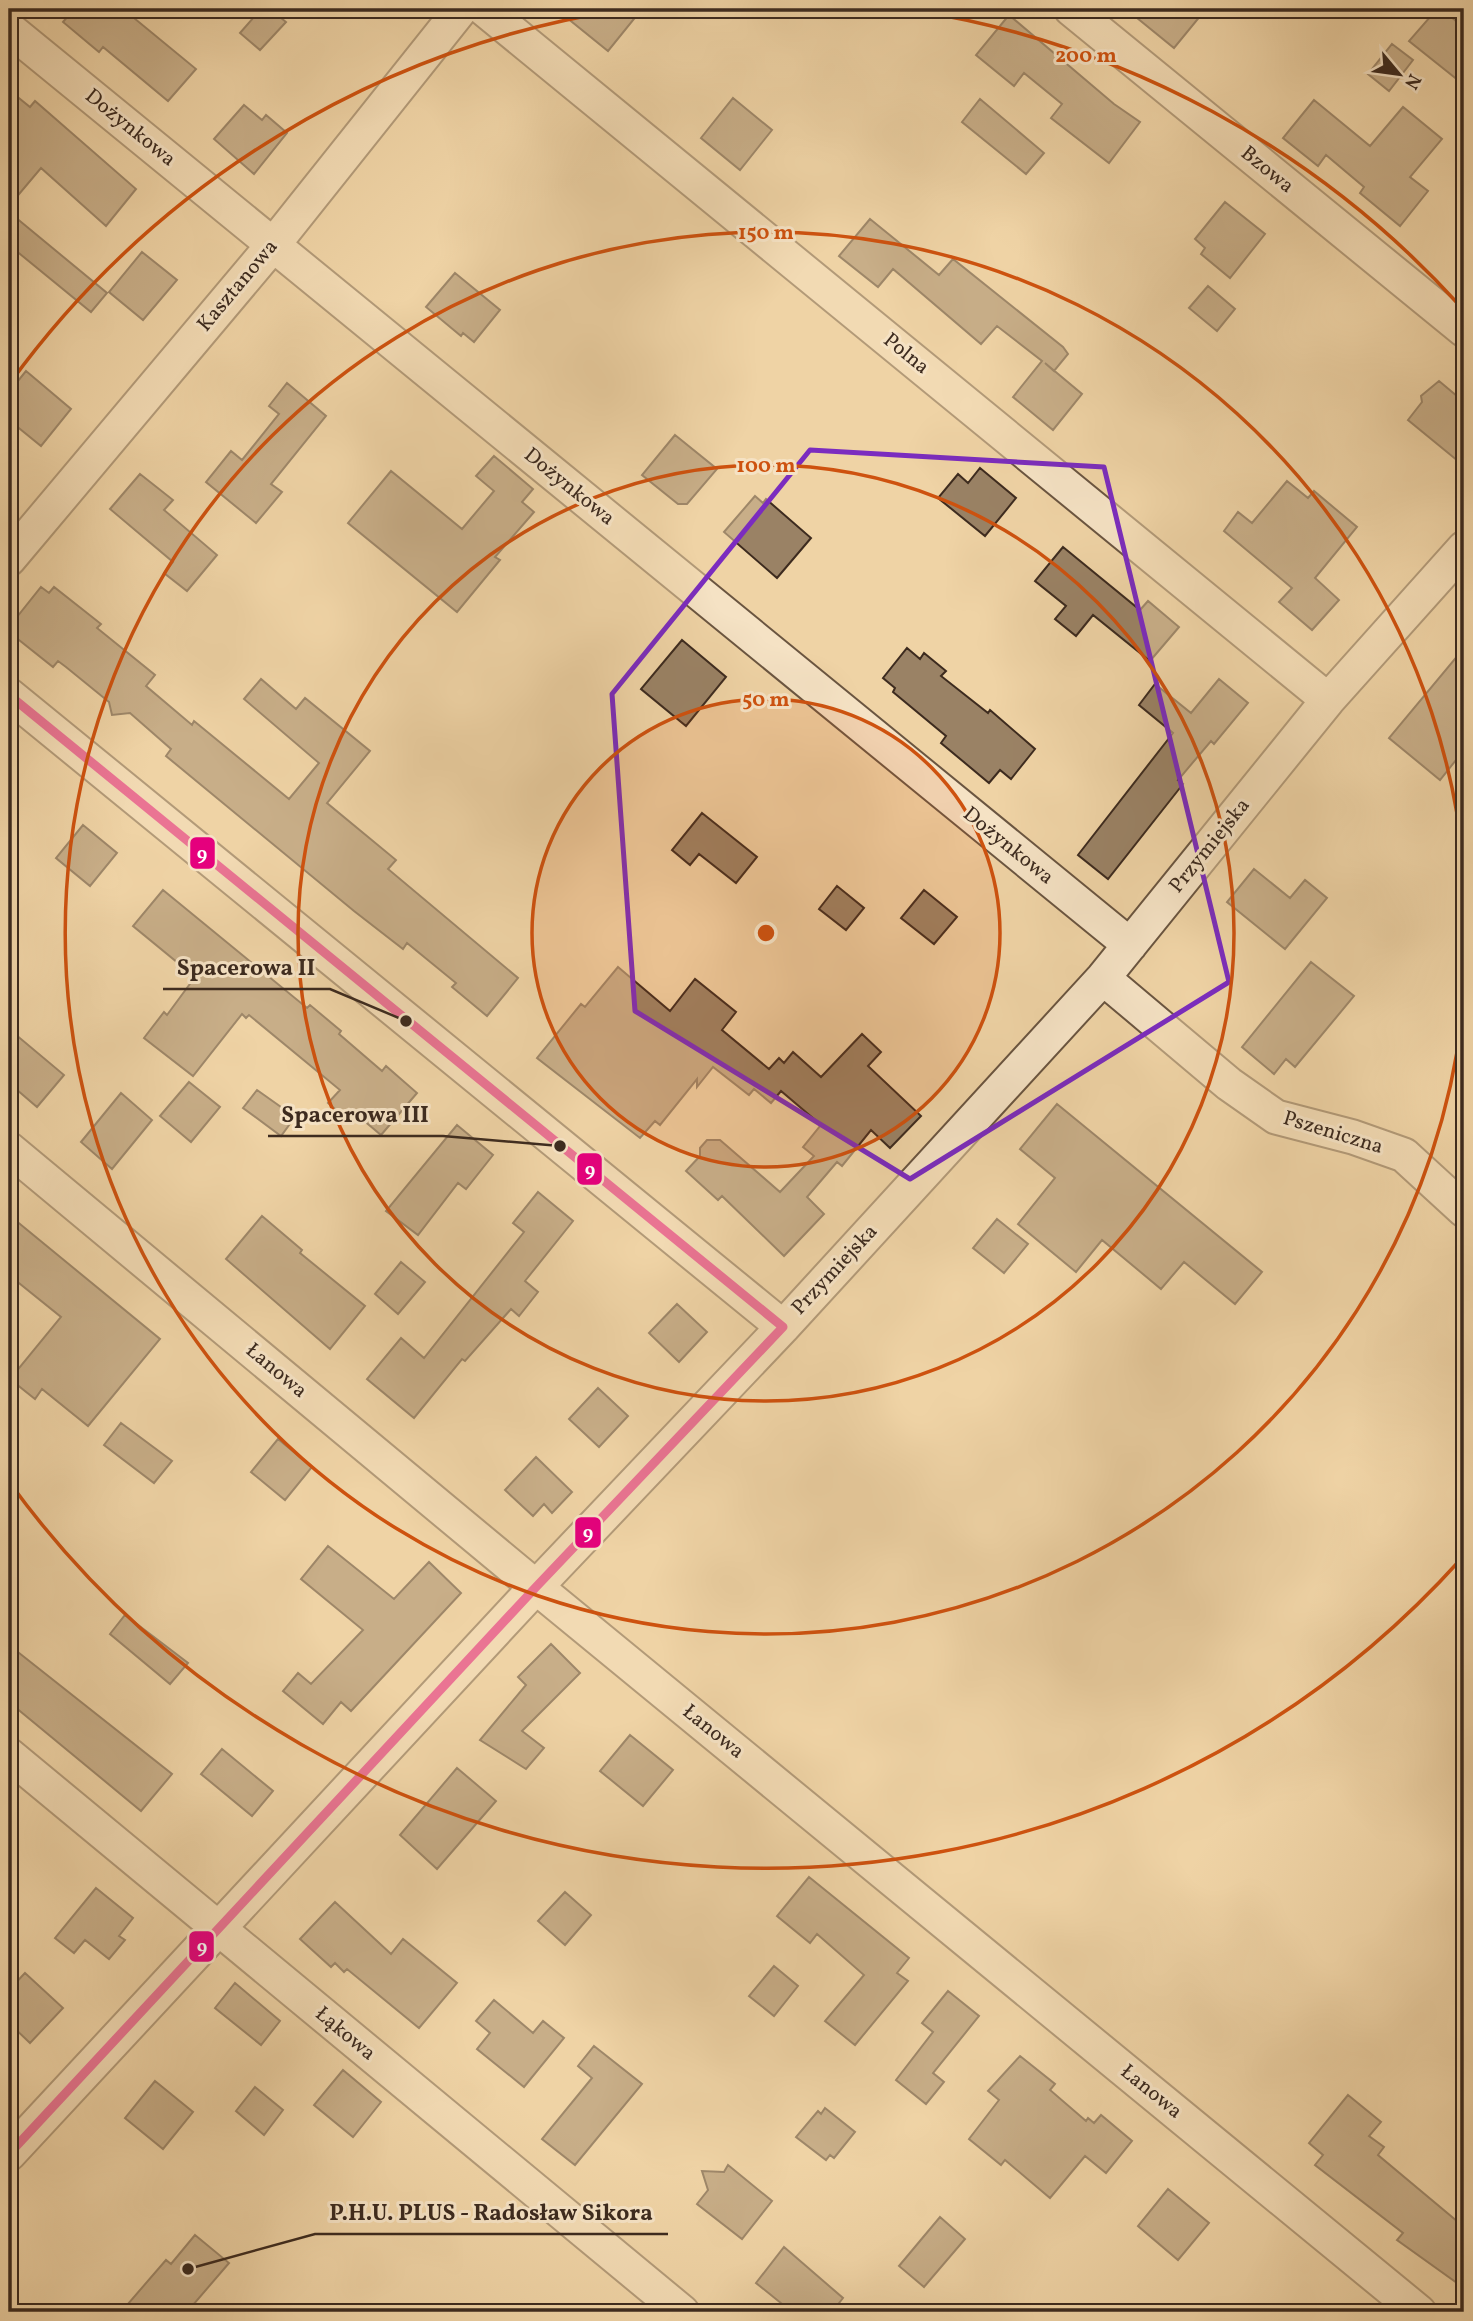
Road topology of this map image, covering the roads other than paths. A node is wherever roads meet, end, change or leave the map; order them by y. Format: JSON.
{"nodes":[{"id":1,"x":461,"y":9,"type":"edge"},
{"id":2,"x":484,"y":9,"type":"edge"},
{"id":3,"x":1071,"y":9,"type":"edge"},
{"id":4,"x":9,"y":29,"type":"edge"},
{"id":5,"x":273,"y":245,"type":"junction"},
{"id":6,"x":1464,"y":330,"type":"edge"},
{"id":7,"x":1464,"y":548,"type":"edge"},
{"id":8,"x":9,"y":559,"type":"edge"},
{"id":9,"x":9,"y":695,"type":"edge"},
{"id":10,"x":1328,"y":700,"type":"junction"},
{"id":11,"x":1130,"y":945,"type":"junction"},
{"id":12,"x":1103,"y":978,"type":"junction"},
{"id":13,"x":9,"y":1149,"type":"edge"},
{"id":14,"x":1464,"y":1210,"type":"edge"},
{"id":15,"x":783,"y":1327,"type":"junction"},
{"id":16,"x":536,"y":1587,"type":"junction"},
{"id":17,"x":9,"y":1755,"type":"edge"},
{"id":18,"x":217,"y":1928,"type":"junction"},
{"id":19,"x":9,"y":2154,"type":"edge"},
{"id":20,"x":682,"y":2312,"type":"edge"},
{"id":21,"x":1419,"y":2312,"type":"edge"}],
"edges":[{"from":1,"to":5,"type":"street","name":"Kasztanowa"},
{"from":2,"to":10,"type":"street","name":"Polna"},
{"from":3,"to":6,"type":"street","name":"Bzowa"},
{"from":4,"to":5,"type":"street","name":"Dożynkowa"},
{"from":5,"to":8,"type":"street","name":"Kasztanowa"},
{"from":5,"to":11,"type":"street","name":"Dożynkowa"},
{"from":7,"to":10,"type":"street","name":"Przymiejska"},
{"from":9,"to":15,"type":"street"},
{"from":10,"to":11,"type":"street","name":"Przymiejska"},
{"from":11,"to":12,"type":"street","name":"Przymiejska"},
{"from":12,"to":14,"type":"street","name":"Pszeniczna"},
{"from":12,"to":15,"type":"street","name":"Przymiejska"},
{"from":13,"to":16,"type":"street","name":"Łanowa"},
{"from":15,"to":16,"type":"street","name":"Przymiejska"},
{"from":16,"to":18,"type":"street","name":"Przymiejska"},
{"from":16,"to":21,"type":"street","name":"Łanowa"},
{"from":17,"to":18,"type":"street","name":"Łąkowa"},
{"from":18,"to":19,"type":"street","name":"Przymiejska"},
{"from":18,"to":20,"type":"street","name":"Łąkowa"}]}
